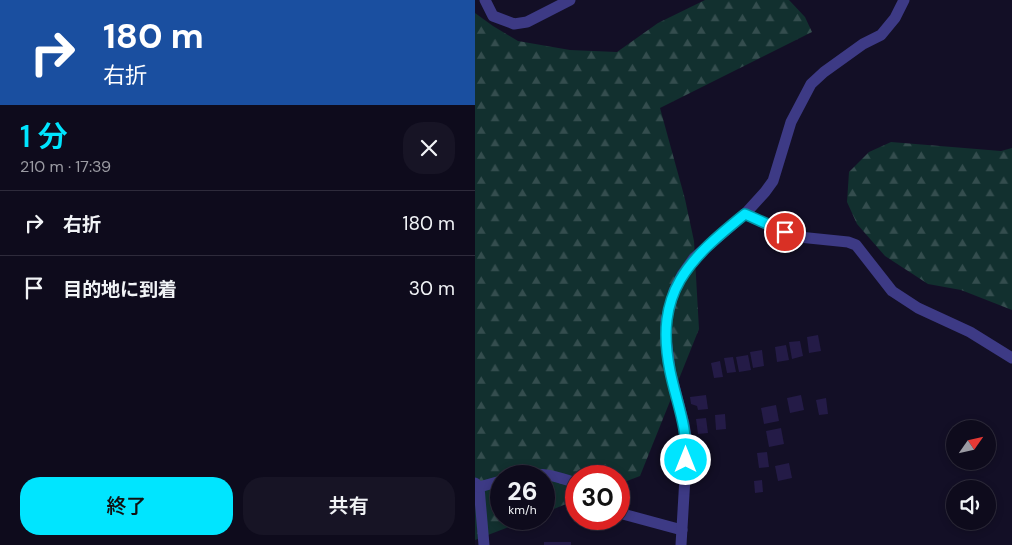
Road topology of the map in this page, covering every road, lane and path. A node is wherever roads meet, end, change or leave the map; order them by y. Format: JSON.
{"nodes":[{"id":1,"x":485,"y":0,"type":"edge"},
{"id":2,"x":570,"y":0,"type":"edge"},
{"id":3,"x":905,"y":0,"type":"edge"},
{"id":4,"x":745,"y":214,"type":"junction"},
{"id":5,"x":1012,"y":358,"type":"edge"},
{"id":6,"x":490,"y":483,"type":"edge"},
{"id":7,"x":477,"y":485,"type":"edge"},
{"id":8,"x":630,"y":516,"type":"edge"},
{"id":9,"x":682,"y":530,"type":"junction"},
{"id":10,"x":484,"y":545,"type":"edge"},
{"id":11,"x":681,"y":545,"type":"edge"}],
"edges":[{"from":1,"to":2,"type":"street"},
{"from":3,"to":4,"type":"street"},
{"from":4,"to":5,"type":"street"},
{"from":4,"to":9,"type":"street"},
{"from":6,"to":7,"type":"street"},
{"from":7,"to":10,"type":"street"},
{"from":8,"to":9,"type":"street"},
{"from":9,"to":11,"type":"street"}]}
